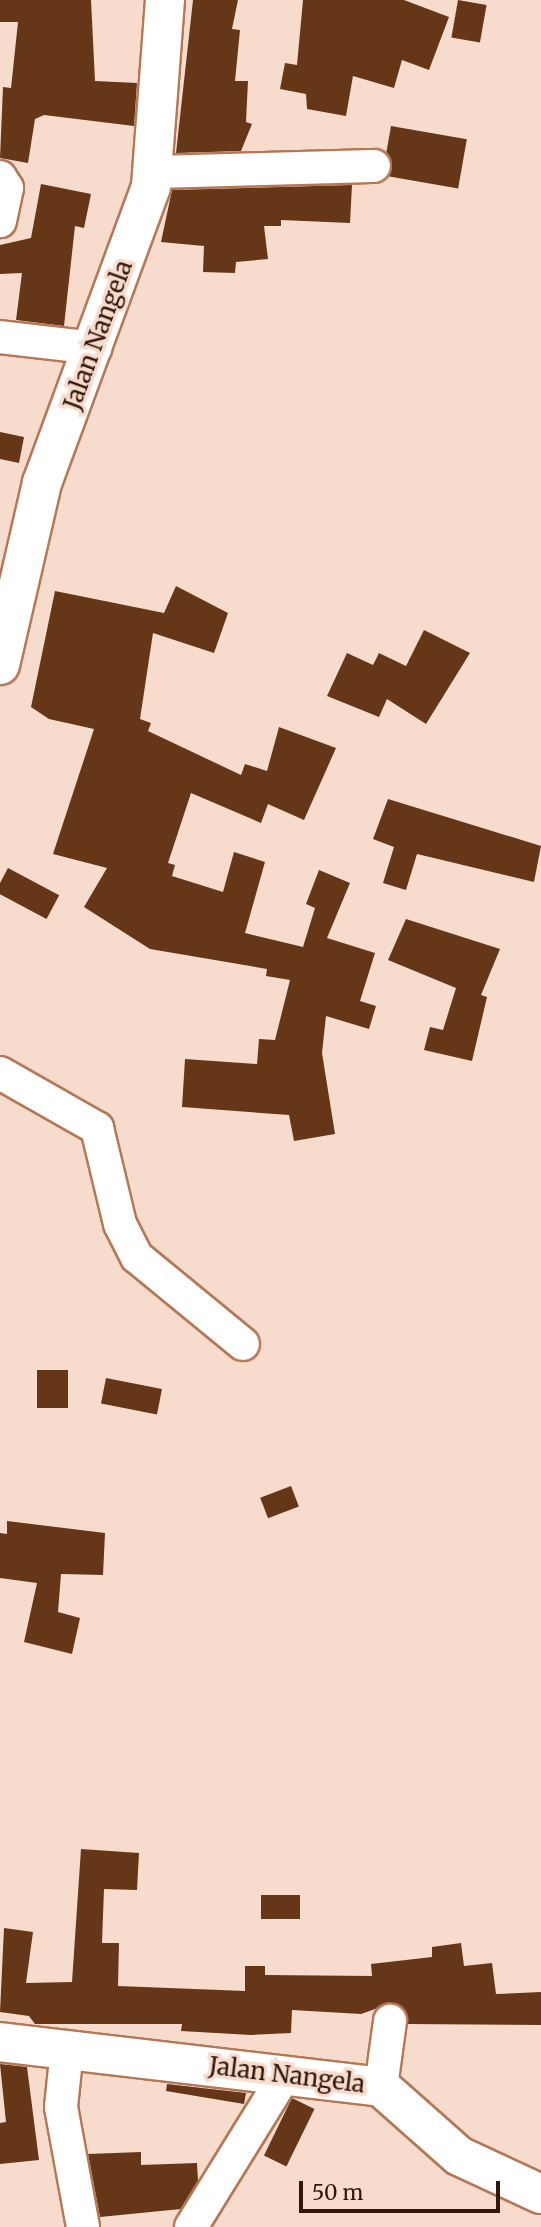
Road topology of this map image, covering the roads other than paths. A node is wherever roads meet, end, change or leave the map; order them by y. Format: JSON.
{"nodes":[{"id":1,"x":164,"y":0,"type":"edge"},
{"id":2,"x":374,"y":166,"type":"dead end"},
{"id":3,"x":153,"y":172,"type":"junction"},
{"id":4,"x":0,"y":177,"type":"edge"},
{"id":5,"x":0,"y":221,"type":"edge"},
{"id":6,"x":0,"y":337,"type":"edge"},
{"id":7,"x":95,"y":348,"type":"junction"},
{"id":8,"x":0,"y":665,"type":"edge"},
{"id":9,"x":0,"y":1073,"type":"edge"},
{"id":10,"x":243,"y":1344,"type":"dead end"},
{"id":11,"x":390,"y":2021,"type":"dead end"},
{"id":12,"x":0,"y":2042,"type":"edge"},
{"id":13,"x":67,"y":2049,"type":"junction"},
{"id":14,"x":286,"y":2073,"type":"junction"},
{"id":15,"x":381,"y":2087,"type":"junction"},
{"id":16,"x":541,"y":2194,"type":"edge"},
{"id":17,"x":83,"y":2227,"type":"edge"},
{"id":18,"x":191,"y":2227,"type":"edge"}],
"edges":[{"from":1,"to":3,"type":"main road","name":"Jalan Nangela"},
{"from":2,"to":3,"type":"street"},
{"from":3,"to":7,"type":"main road","name":"Jalan Nangela"},
{"from":4,"to":5,"type":"street"},
{"from":6,"to":7,"type":"street"},
{"from":7,"to":8,"type":"main road","name":"Jalan Nangela"},
{"from":9,"to":10,"type":"street"},
{"from":11,"to":15,"type":"street"},
{"from":12,"to":13,"type":"main road","name":"Jalan Nangela"},
{"from":13,"to":14,"type":"main road","name":"Jalan Nangela"},
{"from":13,"to":17,"type":"street"},
{"from":14,"to":15,"type":"main road","name":"Jalan Nangela"},
{"from":14,"to":18,"type":"street"},
{"from":15,"to":16,"type":"main road","name":"Jalan Nangela"}]}
